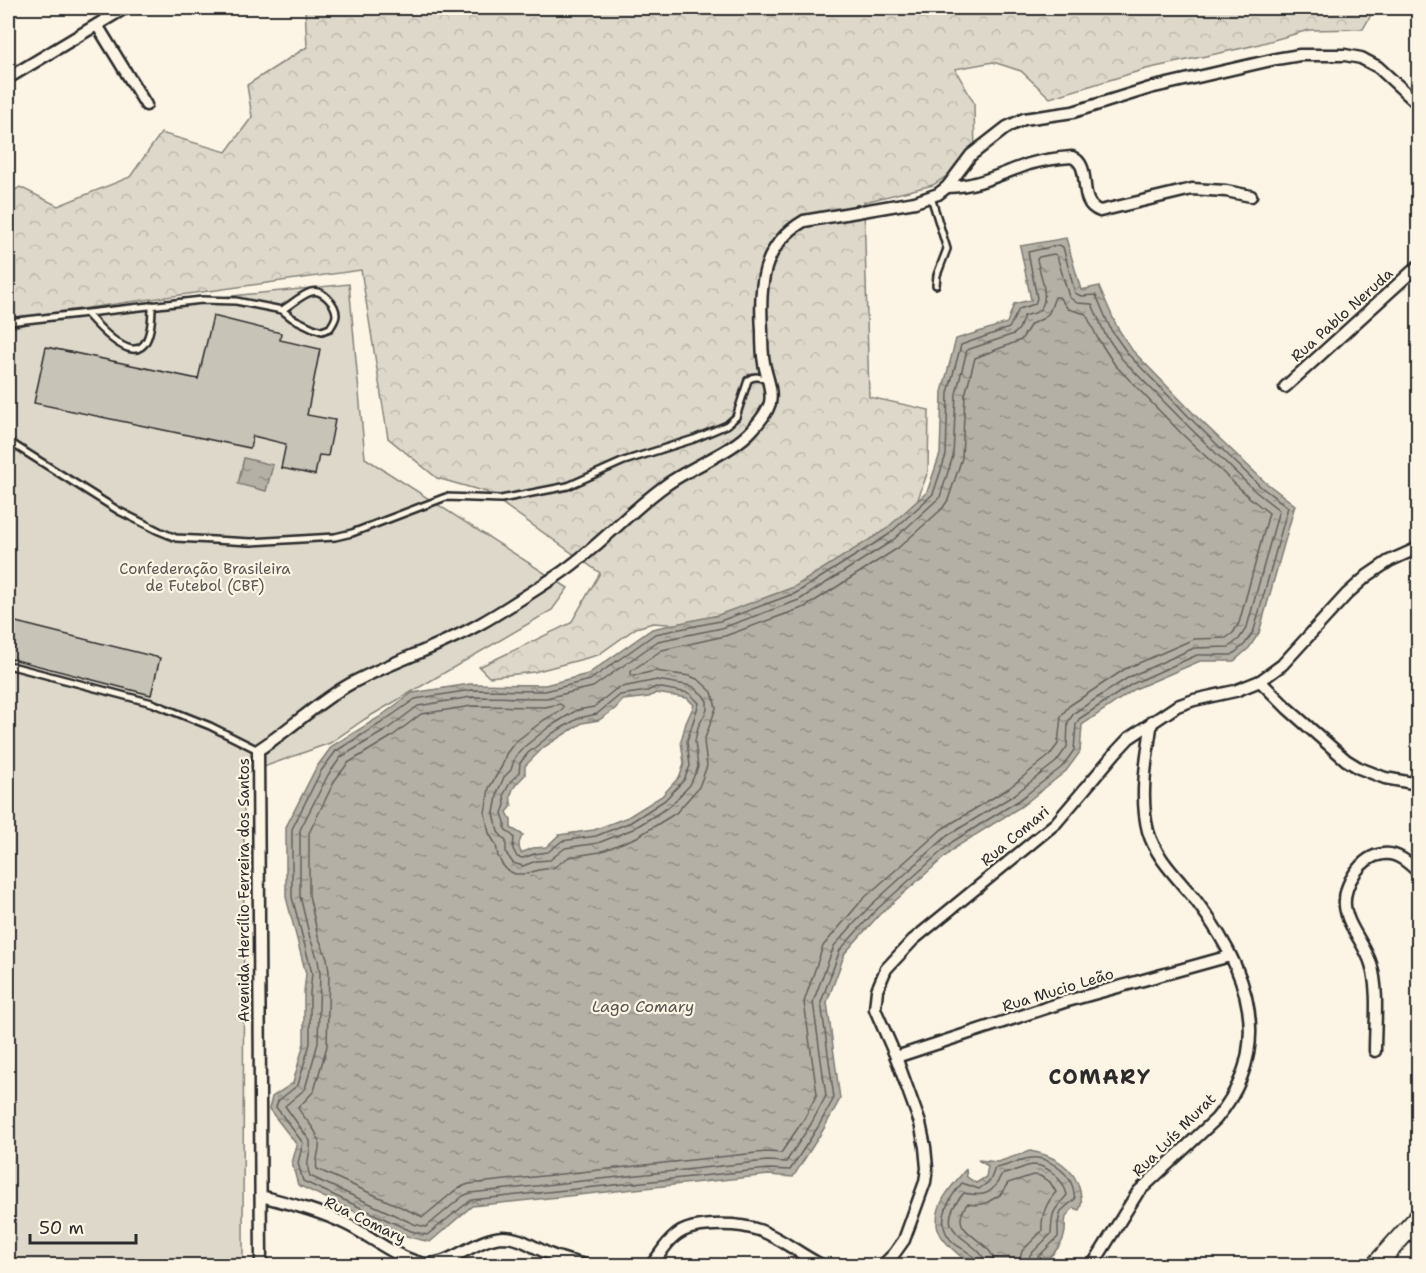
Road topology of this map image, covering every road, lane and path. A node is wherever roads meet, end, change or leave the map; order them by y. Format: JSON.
{"nodes":[{"id":1,"x":125,"y":8,"type":"edge"},
{"id":2,"x":97,"y":25,"type":"junction"},
{"id":3,"x":8,"y":78,"type":"edge"},
{"id":4,"x":1419,"y":104,"type":"edge"},
{"id":5,"x":147,"y":105,"type":"dead end"},
{"id":6,"x":947,"y":187,"type":"junction"},
{"id":7,"x":1251,"y":196,"type":"dead end"},
{"id":8,"x":932,"y":197,"type":"junction"},
{"id":9,"x":1419,"y":266,"type":"edge"},
{"id":10,"x":936,"y":285,"type":"dead end"},
{"id":11,"x":152,"y":305,"type":"junction"},
{"id":12,"x":282,"y":310,"type":"junction"},
{"id":13,"x":87,"y":314,"type":"junction"},
{"id":14,"x":8,"y":322,"type":"edge"},
{"id":15,"x":769,"y":382,"type":"junction"},
{"id":16,"x":1285,"y":387,"type":"dead end"},
{"id":17,"x":8,"y":441,"type":"edge"},
{"id":18,"x":1419,"y":548,"type":"edge"},
{"id":19,"x":8,"y":665,"type":"edge"},
{"id":20,"x":1260,"y":681,"type":"junction"},
{"id":21,"x":1152,"y":721,"type":"junction"},
{"id":22,"x":258,"y":750,"type":"junction"},
{"id":23,"x":1419,"y":784,"type":"edge"},
{"id":24,"x":1419,"y":872,"type":"edge"},
{"id":25,"x":1230,"y":956,"type":"junction"},
{"id":26,"x":1375,"y":1051,"type":"dead end"},
{"id":27,"x":896,"y":1057,"type":"junction"},
{"id":28,"x":261,"y":1196,"type":"junction"},
{"id":29,"x":1419,"y":1218,"type":"edge"},
{"id":30,"x":895,"y":1260,"type":"edge"},
{"id":31,"x":261,"y":1266,"type":"edge"},
{"id":32,"x":589,"y":1266,"type":"edge"},
{"id":33,"x":650,"y":1266,"type":"edge"},
{"id":34,"x":823,"y":1266,"type":"edge"},
{"id":35,"x":882,"y":1266,"type":"edge"},
{"id":36,"x":1092,"y":1266,"type":"edge"},
{"id":37,"x":1375,"y":1266,"type":"edge"}],
"edges":[{"from":1,"to":2,"type":"street"},
{"from":2,"to":3,"type":"street"},
{"from":2,"to":5,"type":"street"},
{"from":4,"to":6,"type":"street","name":"Avenida Hercílio Ferreira dos Santos"},
{"from":6,"to":7,"type":"street"},
{"from":6,"to":8,"type":"street","name":"Avenida Hercílio Ferreira dos Santos"},
{"from":8,"to":10,"type":"lane"},
{"from":8,"to":15,"type":"street","name":"Avenida Hercílio Ferreira dos Santos"},
{"from":9,"to":16,"type":"street","name":"Rua Pablo Neruda"},
{"from":11,"to":12,"type":"lane"},
{"from":11,"to":13,"type":"lane"},
{"from":11,"to":13,"type":"lane"},
{"from":12,"to":12,"type":"lane"},
{"from":13,"to":14,"type":"lane"},
{"from":15,"to":17,"type":"lane"},
{"from":15,"to":22,"type":"street","name":"Avenida Hercílio Ferreira dos Santos"},
{"from":18,"to":20,"type":"street","name":"Rua Comari"},
{"from":19,"to":22,"type":"lane"},
{"from":20,"to":21,"type":"street","name":"Rua Comari"},
{"from":20,"to":23,"type":"street"},
{"from":21,"to":25,"type":"street","name":"Rua Luís Murat"},
{"from":21,"to":27,"type":"street","name":"Rua Comari"},
{"from":22,"to":28,"type":"street","name":"Avenida Hercílio Ferreira dos Santos"},
{"from":24,"to":26,"type":"street"},
{"from":25,"to":27,"type":"street","name":"Rua Mucio Leão"},
{"from":25,"to":36,"type":"street","name":"Rua Luís Murat"},
{"from":27,"to":30,"type":"street","name":"Rua Comari"},
{"from":28,"to":31,"type":"street","name":"Avenida Hercílio Ferreira dos Santos"},
{"from":28,"to":32,"type":"street","name":"Rua Comary"},
{"from":29,"to":37,"type":"main road"},
{"from":30,"to":35,"type":"street","name":"Rua Comari"},
{"from":33,"to":34,"type":"street"}]}
